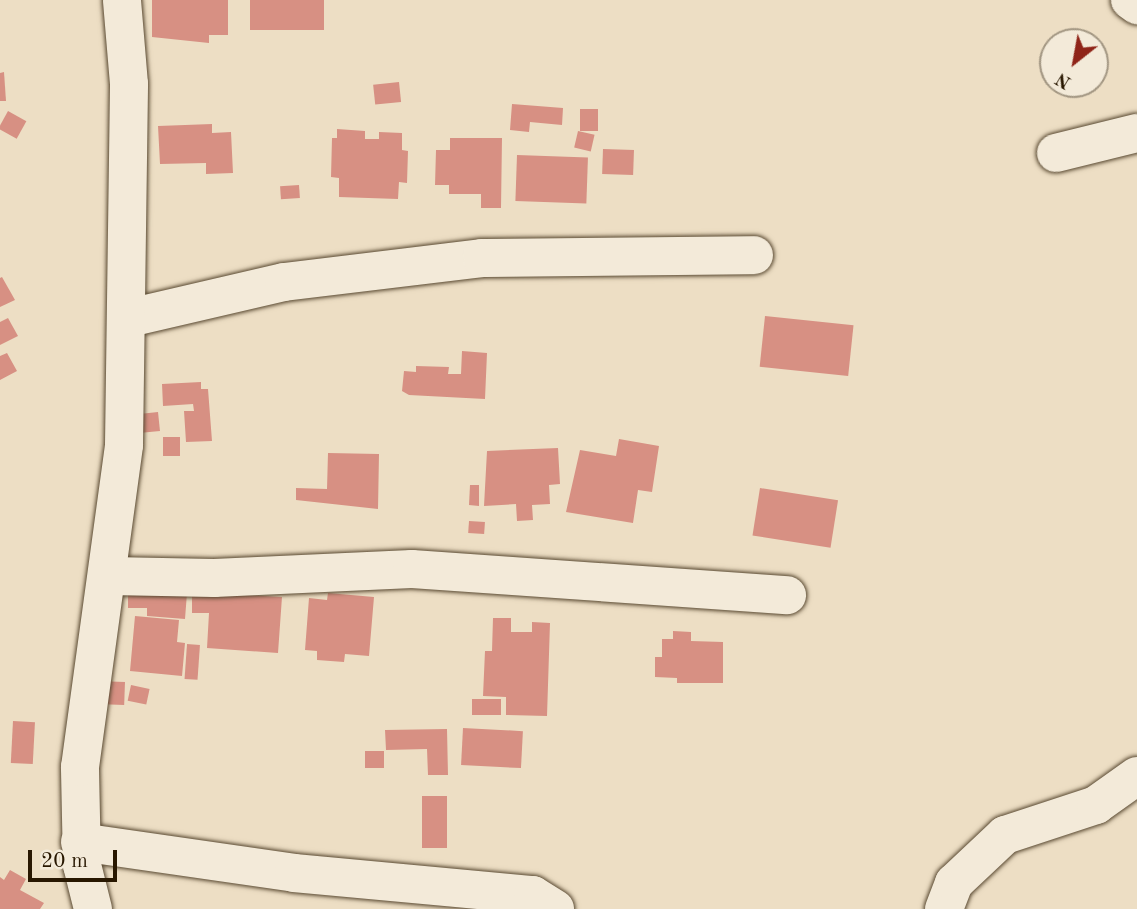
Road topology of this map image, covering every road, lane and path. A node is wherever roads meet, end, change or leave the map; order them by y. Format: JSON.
{"nodes":[{"id":1,"x":122,"y":0,"type":"edge"},
{"id":2,"x":1130,"y":0,"type":"edge"},
{"id":3,"x":1137,"y":5,"type":"edge"},
{"id":4,"x":1137,"y":133,"type":"edge"},
{"id":5,"x":1056,"y":153,"type":"dead end"},
{"id":6,"x":754,"y":255,"type":"dead end"},
{"id":7,"x":129,"y":318,"type":"junction"},
{"id":8,"x":110,"y":576,"type":"junction"},
{"id":9,"x":787,"y":595,"type":"dead end"},
{"id":10,"x":1137,"y":776,"type":"edge"},
{"id":11,"x":80,"y":842,"type":"junction"},
{"id":12,"x":958,"y":900,"type":"edge"},
{"id":13,"x":93,"y":909,"type":"edge"},
{"id":14,"x":555,"y":909,"type":"edge"}],
"edges":[{"from":1,"to":7,"type":"street"},
{"from":2,"to":3,"type":"street"},
{"from":4,"to":5,"type":"street"},
{"from":6,"to":7,"type":"street"},
{"from":7,"to":8,"type":"street"},
{"from":8,"to":9,"type":"street"},
{"from":8,"to":11,"type":"street"},
{"from":10,"to":12,"type":"street"},
{"from":11,"to":13,"type":"street"},
{"from":11,"to":14,"type":"street"}]}
